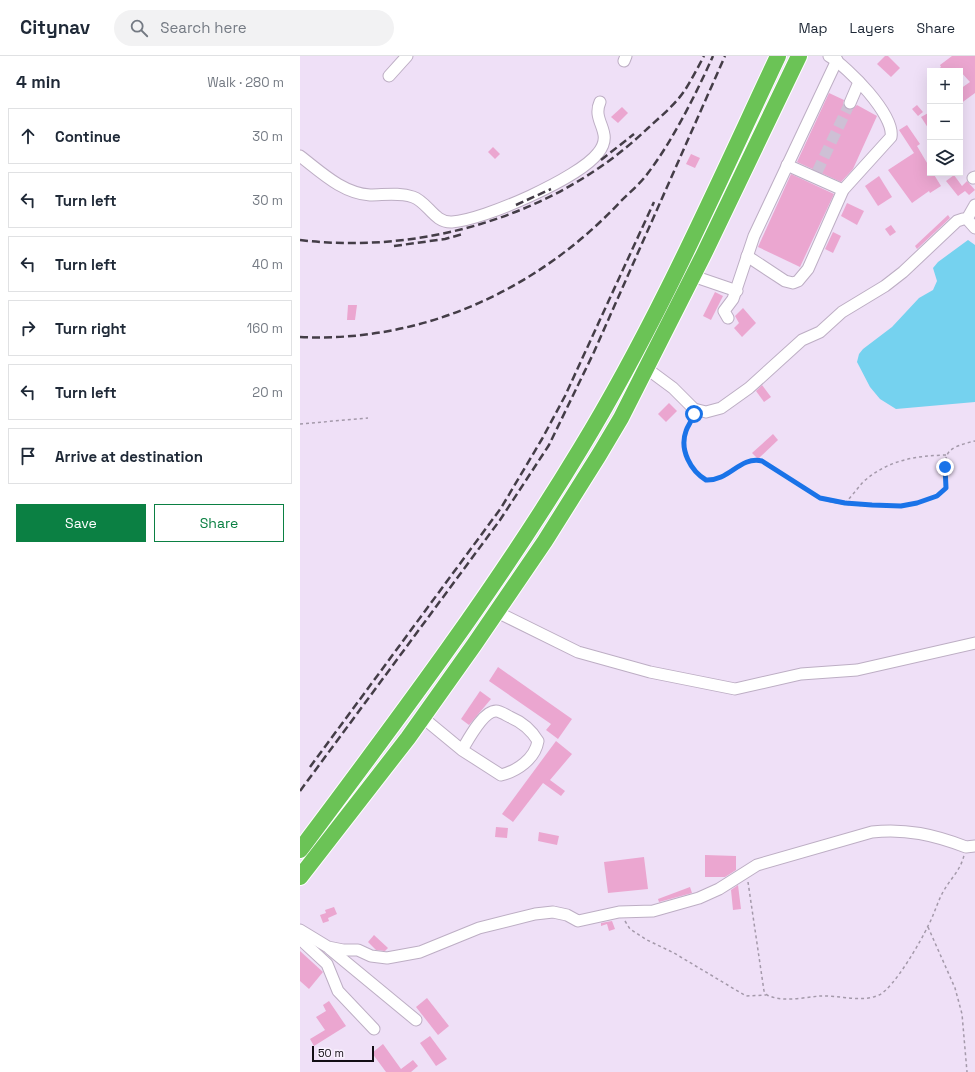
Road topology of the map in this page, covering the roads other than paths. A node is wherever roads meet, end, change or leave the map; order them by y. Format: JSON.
{"nodes":[{"id":1,"x":407,"y":56,"type":"edge"},
{"id":2,"x":778,"y":56,"type":"edge"},
{"id":3,"x":799,"y":56,"type":"edge"},
{"id":4,"x":833,"y":58,"type":"edge"},
{"id":5,"x":389,"y":76,"type":"dead end"},
{"id":6,"x":859,"y":82,"type":"junction"},
{"id":7,"x":600,"y":102,"type":"dead end"},
{"id":8,"x":850,"y":103,"type":"tunnel mouth"},
{"id":9,"x":300,"y":156,"type":"edge"},
{"id":10,"x":787,"y":165,"type":"junction"},
{"id":11,"x":843,"y":190,"type":"junction"},
{"id":12,"x":975,"y":205,"type":"edge"},
{"id":13,"x":967,"y":219,"type":"junction"},
{"id":14,"x":975,"y":228,"type":"edge"},
{"id":15,"x":747,"y":256,"type":"junction"},
{"id":16,"x":693,"y":276,"type":"junction"},
{"id":17,"x":737,"y":291,"type":"junction"},
{"id":18,"x":728,"y":318,"type":"dead end"},
{"id":19,"x":646,"y":368,"type":"junction"},
{"id":20,"x":497,"y":612,"type":"junction"},
{"id":21,"x":975,"y":643,"type":"edge"},
{"id":22,"x":422,"y":717,"type":"junction"},
{"id":23,"x":462,"y":750,"type":"junction"},
{"id":24,"x":971,"y":846,"type":"edge"},
{"id":25,"x":300,"y":850,"type":"edge"},
{"id":26,"x":300,"y":877,"type":"edge"},
{"id":27,"x":300,"y":930,"type":"edge"},
{"id":28,"x":300,"y":939,"type":"edge"},
{"id":29,"x":328,"y":947,"type":"junction"},
{"id":30,"x":416,"y":1020,"type":"dead end"},
{"id":31,"x":374,"y":1030,"type":"dead end"}],
"edges":[{"from":1,"to":5,"type":"street"},
{"from":2,"to":25,"type":"highway"},
{"from":3,"to":16,"type":"highway"},
{"from":4,"to":6,"type":"street"},
{"from":4,"to":10,"type":"street"},
{"from":6,"to":8,"type":"street"},
{"from":6,"to":11,"type":"street"},
{"from":7,"to":9,"type":"street"},
{"from":10,"to":11,"type":"street"},
{"from":10,"to":15,"type":"street"},
{"from":11,"to":15,"type":"street"},
{"from":12,"to":13,"type":"street"},
{"from":13,"to":14,"type":"street"},
{"from":13,"to":19,"type":"street"},
{"from":15,"to":17,"type":"street"},
{"from":16,"to":17,"type":"street"},
{"from":16,"to":19,"type":"highway"},
{"from":17,"to":18,"type":"street"},
{"from":19,"to":20,"type":"highway"},
{"from":20,"to":21,"type":"street"},
{"from":20,"to":22,"type":"highway"},
{"from":22,"to":23,"type":"street"},
{"from":22,"to":26,"type":"highway"},
{"from":23,"to":23,"type":"street"},
{"from":24,"to":29,"type":"street"},
{"from":27,"to":29,"type":"street"},
{"from":28,"to":31,"type":"street"},
{"from":29,"to":30,"type":"street"}]}
